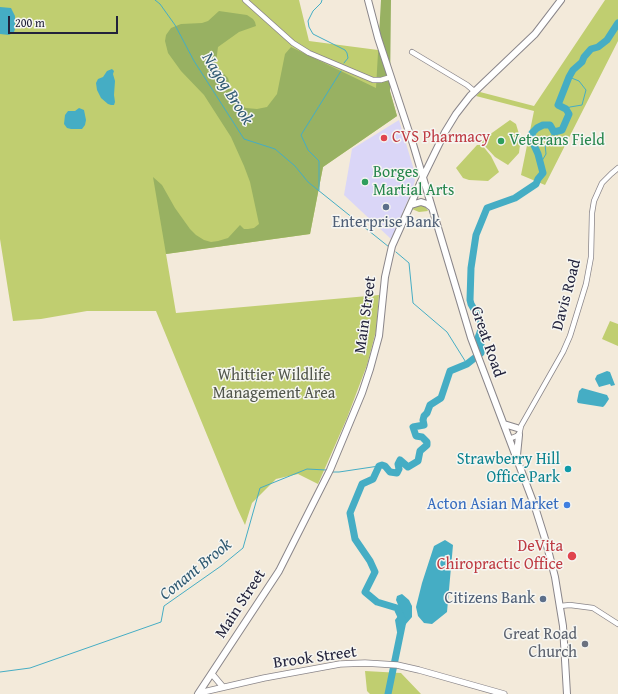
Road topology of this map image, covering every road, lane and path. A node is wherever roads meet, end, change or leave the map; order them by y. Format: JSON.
{"nodes":[{"id":1,"x":245,"y":0,"type":"edge"},
{"id":2,"x":368,"y":0,"type":"edge"},
{"id":3,"x":561,"y":0,"type":"edge"},
{"id":4,"x":412,"y":52,"type":"dead end"},
{"id":5,"x":391,"y":77,"type":"junction"},
{"id":6,"x":474,"y":91,"type":"junction"},
{"id":7,"x":417,"y":157,"type":"junction"},
{"id":8,"x":432,"y":159,"type":"junction"},
{"id":9,"x":618,"y":168,"type":"edge"},
{"id":10,"x":423,"y":177,"type":"junction"},
{"id":11,"x":411,"y":205,"type":"junction"},
{"id":12,"x":432,"y":208,"type":"junction"},
{"id":13,"x":504,"y":424,"type":"junction"},
{"id":14,"x":519,"y":427,"type":"junction"},
{"id":15,"x":518,"y":435,"type":"junction"},
{"id":16,"x":508,"y":437,"type":"junction"},
{"id":17,"x":516,"y":457,"type":"junction"},
{"id":18,"x":560,"y":606,"type":"junction"},
{"id":19,"x":618,"y":624,"type":"edge"},
{"id":20,"x":212,"y":674,"type":"junction"},
{"id":21,"x":223,"y":687,"type":"junction"},
{"id":22,"x":198,"y":693,"type":"edge"},
{"id":23,"x":504,"y":694,"type":"edge"},
{"id":24,"x":567,"y":694,"type":"edge"}],
"edges":[{"from":1,"to":5,"type":"street"},
{"from":2,"to":5,"type":"main road","name":"Great Road"},
{"from":3,"to":6,"type":"main road","name":"Main Street"},
{"from":4,"to":6,"type":"street"},
{"from":5,"to":7,"type":"main road","name":"Great Road"},
{"from":6,"to":8,"type":"main road","name":"Main Street"},
{"from":7,"to":8,"type":"main road"},
{"from":7,"to":10,"type":"main road","name":"Great Road"},
{"from":8,"to":10,"type":"main road","name":"Main Street"},
{"from":9,"to":14,"type":"street","name":"Davis Road"},
{"from":10,"to":11,"type":"main road","name":"Main Street"},
{"from":10,"to":12,"type":"main road","name":"Great Road"},
{"from":11,"to":12,"type":"main road"},
{"from":11,"to":20,"type":"main road","name":"Main Street"},
{"from":12,"to":13,"type":"main road","name":"Great Road"},
{"from":13,"to":14,"type":"main road"},
{"from":13,"to":16,"type":"main road","name":"Great Road"},
{"from":14,"to":15,"type":"street","name":"Davis Road"},
{"from":14,"to":16,"type":"street","name":"Davis Road"},
{"from":15,"to":16,"type":"street"},
{"from":15,"to":17,"type":"main road"},
{"from":16,"to":17,"type":"main road","name":"Great Road"},
{"from":17,"to":18,"type":"main road","name":"Great Road"},
{"from":18,"to":19,"type":"street"},
{"from":18,"to":24,"type":"main road","name":"Great Road"},
{"from":20,"to":21,"type":"street"},
{"from":20,"to":22,"type":"main road","name":"Main Street"},
{"from":21,"to":22,"type":"street","name":"Brook Street"},
{"from":21,"to":23,"type":"street","name":"Brook Street"}]}
